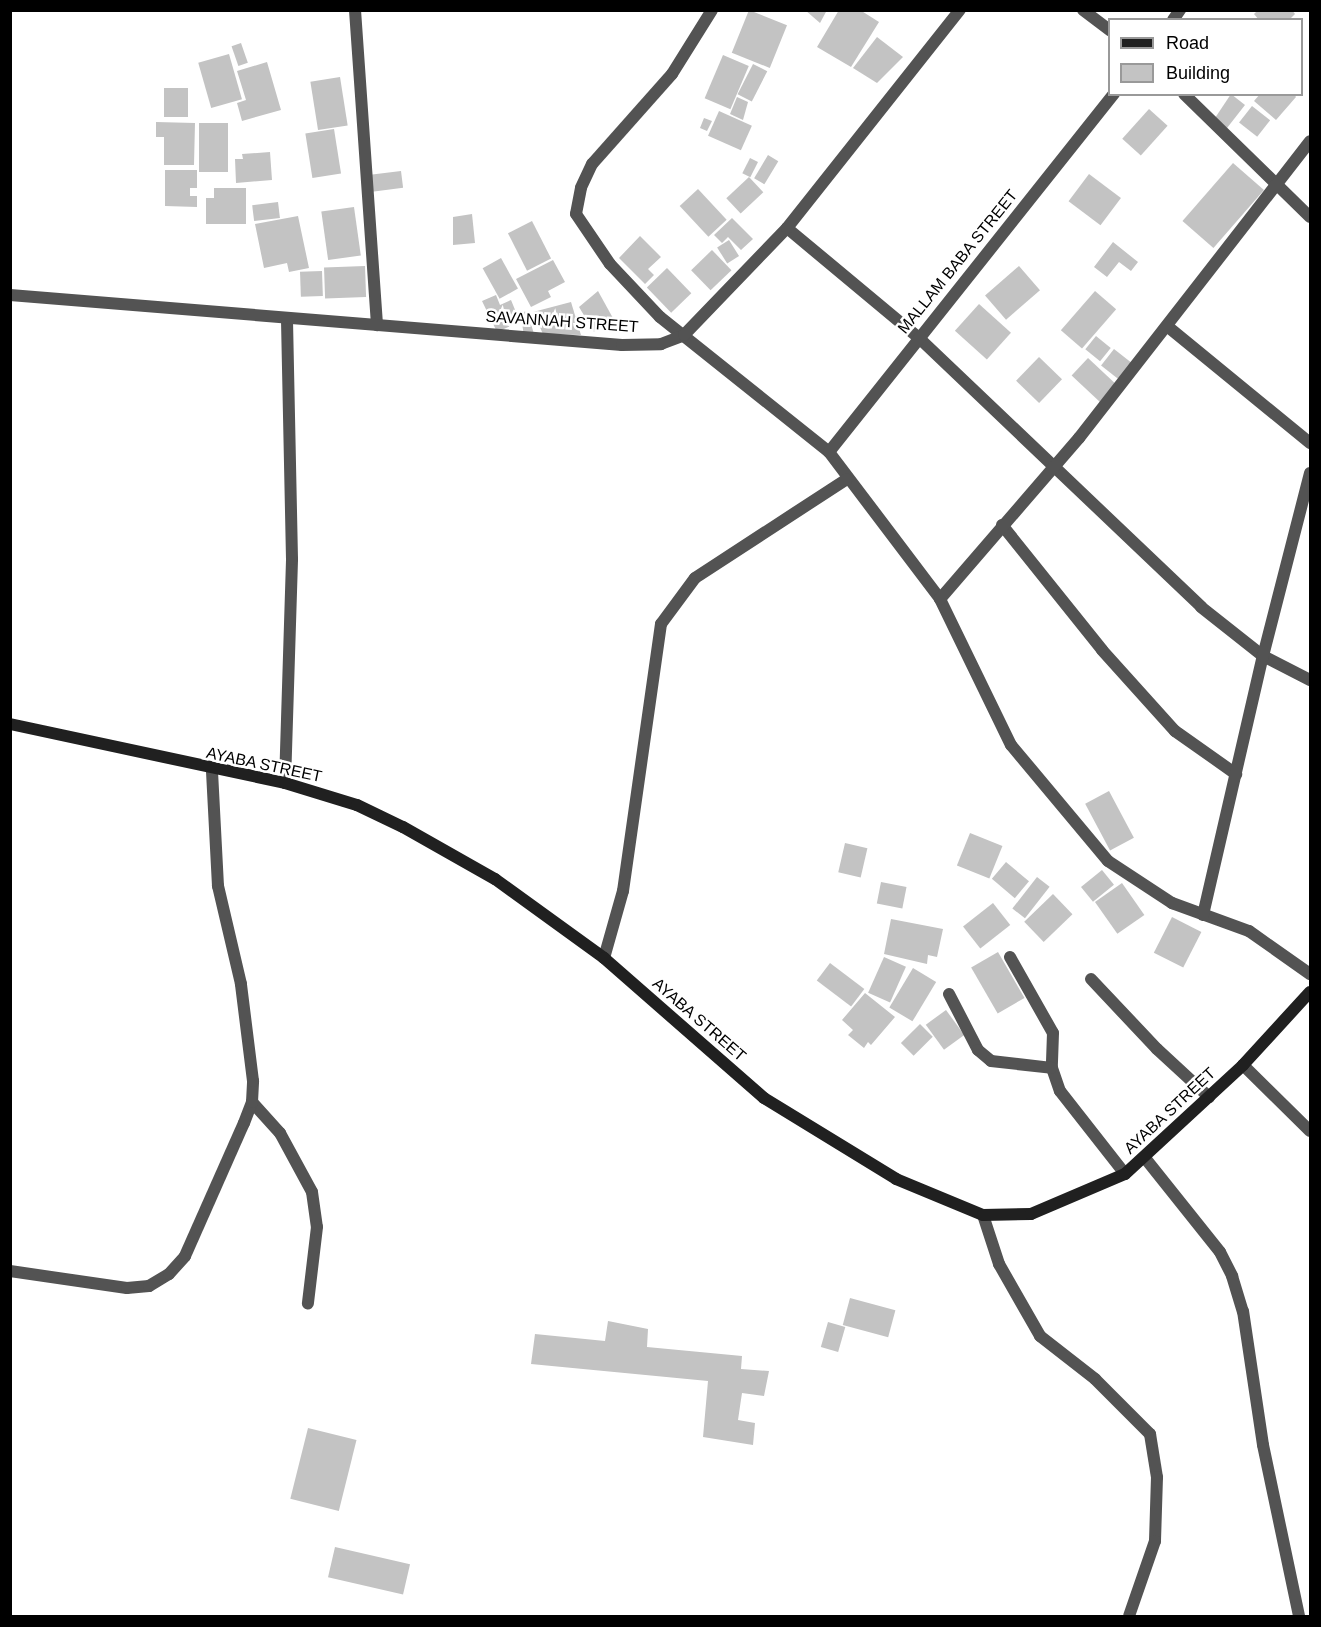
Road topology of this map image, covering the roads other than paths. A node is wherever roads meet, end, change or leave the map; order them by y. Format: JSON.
{"nodes":[{"id":1,"x":355,"y":10,"type":"edge"},
{"id":2,"x":712,"y":10,"type":"edge"},
{"id":3,"x":960,"y":10,"type":"edge"},
{"id":4,"x":1083,"y":10,"type":"edge"},
{"id":5,"x":1108,"y":29,"type":"edge"},
{"id":6,"x":1112,"y":96,"type":"edge"},
{"id":7,"x":1186,"y":96,"type":"edge"},
{"id":8,"x":1311,"y":141,"type":"edge"},
{"id":9,"x":1277,"y":183,"type":"junction"},
{"id":10,"x":1311,"y":217,"type":"edge"},
{"id":11,"x":786,"y":228,"type":"junction"},
{"id":12,"x":10,"y":295,"type":"edge"},
{"id":13,"x":287,"y":318,"type":"junction"},
{"id":14,"x":376,"y":325,"type":"junction"},
{"id":15,"x":1167,"y":326,"type":"junction"},
{"id":16,"x":684,"y":335,"type":"junction"},
{"id":17,"x":919,"y":338,"type":"junction"},
{"id":18,"x":1311,"y":443,"type":"edge"},
{"id":19,"x":829,"y":452,"type":"junction"},
{"id":20,"x":1051,"y":466,"type":"junction"},
{"id":21,"x":1311,"y":473,"type":"edge"},
{"id":22,"x":847,"y":479,"type":"junction"},
{"id":23,"x":1002,"y":525,"type":"junction"},
{"id":24,"x":940,"y":599,"type":"junction"},
{"id":25,"x":1263,"y":656,"type":"junction"},
{"id":26,"x":1311,"y":680,"type":"edge"},
{"id":27,"x":10,"y":724,"type":"edge"},
{"id":28,"x":212,"y":770,"type":"junction"},
{"id":29,"x":1236,"y":774,"type":"junction"},
{"id":30,"x":285,"y":783,"type":"junction"},
{"id":31,"x":1203,"y":915,"type":"junction"},
{"id":32,"x":1010,"y":957,"type":"dead end"},
{"id":33,"x":604,"y":958,"type":"junction"},
{"id":34,"x":1311,"y":974,"type":"edge"},
{"id":35,"x":1091,"y":979,"type":"dead end"},
{"id":36,"x":1311,"y":992,"type":"edge"},
{"id":37,"x":949,"y":994,"type":"dead end"},
{"id":38,"x":1243,"y":1065,"type":"junction"},
{"id":39,"x":1052,"y":1068,"type":"junction"},
{"id":40,"x":1209,"y":1097,"type":"junction"},
{"id":41,"x":252,"y":1102,"type":"junction"},
{"id":42,"x":1311,"y":1131,"type":"edge"},
{"id":43,"x":1145,"y":1158,"type":"junction"},
{"id":44,"x":1125,"y":1174,"type":"junction"},
{"id":45,"x":983,"y":1215,"type":"junction"},
{"id":46,"x":12,"y":1274,"type":"edge"},
{"id":47,"x":308,"y":1303,"type":"dead end"},
{"id":48,"x":1129,"y":1617,"type":"edge"},
{"id":49,"x":1299,"y":1617,"type":"edge"}],
"edges":[{"from":1,"to":14,"type":"street"},
{"from":2,"to":16,"type":"street"},
{"from":3,"to":11,"type":"street","name":"SAVANNAH STREET"},
{"from":4,"to":5,"type":"street"},
{"from":6,"to":17,"type":"street","name":"MALLAM BABA STREET"},
{"from":7,"to":9,"type":"street"},
{"from":8,"to":9,"type":"street"},
{"from":9,"to":10,"type":"street"},
{"from":9,"to":15,"type":"street"},
{"from":11,"to":16,"type":"street","name":"SAVANNAH STREET"},
{"from":11,"to":17,"type":"street"},
{"from":12,"to":13,"type":"street","name":"SAVANNAH STREET"},
{"from":13,"to":14,"type":"street","name":"SAVANNAH STREET"},
{"from":13,"to":30,"type":"street"},
{"from":14,"to":16,"type":"street","name":"SAVANNAH STREET"},
{"from":15,"to":18,"type":"street"},
{"from":15,"to":20,"type":"street"},
{"from":16,"to":19,"type":"street"},
{"from":17,"to":19,"type":"street","name":"MALLAM BABA STREET"},
{"from":17,"to":20,"type":"street"},
{"from":19,"to":22,"type":"street"},
{"from":20,"to":23,"type":"street"},
{"from":20,"to":25,"type":"street"},
{"from":21,"to":25,"type":"street"},
{"from":22,"to":24,"type":"street"},
{"from":22,"to":33,"type":"street"},
{"from":23,"to":24,"type":"street"},
{"from":23,"to":29,"type":"street"},
{"from":24,"to":31,"type":"street"},
{"from":25,"to":26,"type":"street"},
{"from":25,"to":29,"type":"street"},
{"from":27,"to":28,"type":"main road","name":"AYABA STREET"},
{"from":28,"to":30,"type":"main road","name":"AYABA STREET"},
{"from":28,"to":41,"type":"street"},
{"from":29,"to":31,"type":"street"},
{"from":30,"to":33,"type":"main road","name":"AYABA STREET"},
{"from":31,"to":34,"type":"street"},
{"from":32,"to":39,"type":"street"},
{"from":33,"to":45,"type":"main road","name":"AYABA STREET"},
{"from":35,"to":40,"type":"street"},
{"from":36,"to":38,"type":"main road","name":"AYABA STREET"},
{"from":37,"to":39,"type":"street"},
{"from":38,"to":40,"type":"main road","name":"AYABA STREET"},
{"from":38,"to":42,"type":"street"},
{"from":39,"to":44,"type":"street"},
{"from":40,"to":43,"type":"main road","name":"AYABA STREET"},
{"from":41,"to":46,"type":"street"},
{"from":41,"to":47,"type":"street"},
{"from":43,"to":44,"type":"main road","name":"AYABA STREET"},
{"from":43,"to":49,"type":"street"},
{"from":44,"to":45,"type":"main road","name":"AYABA STREET"},
{"from":45,"to":48,"type":"street"}]}
